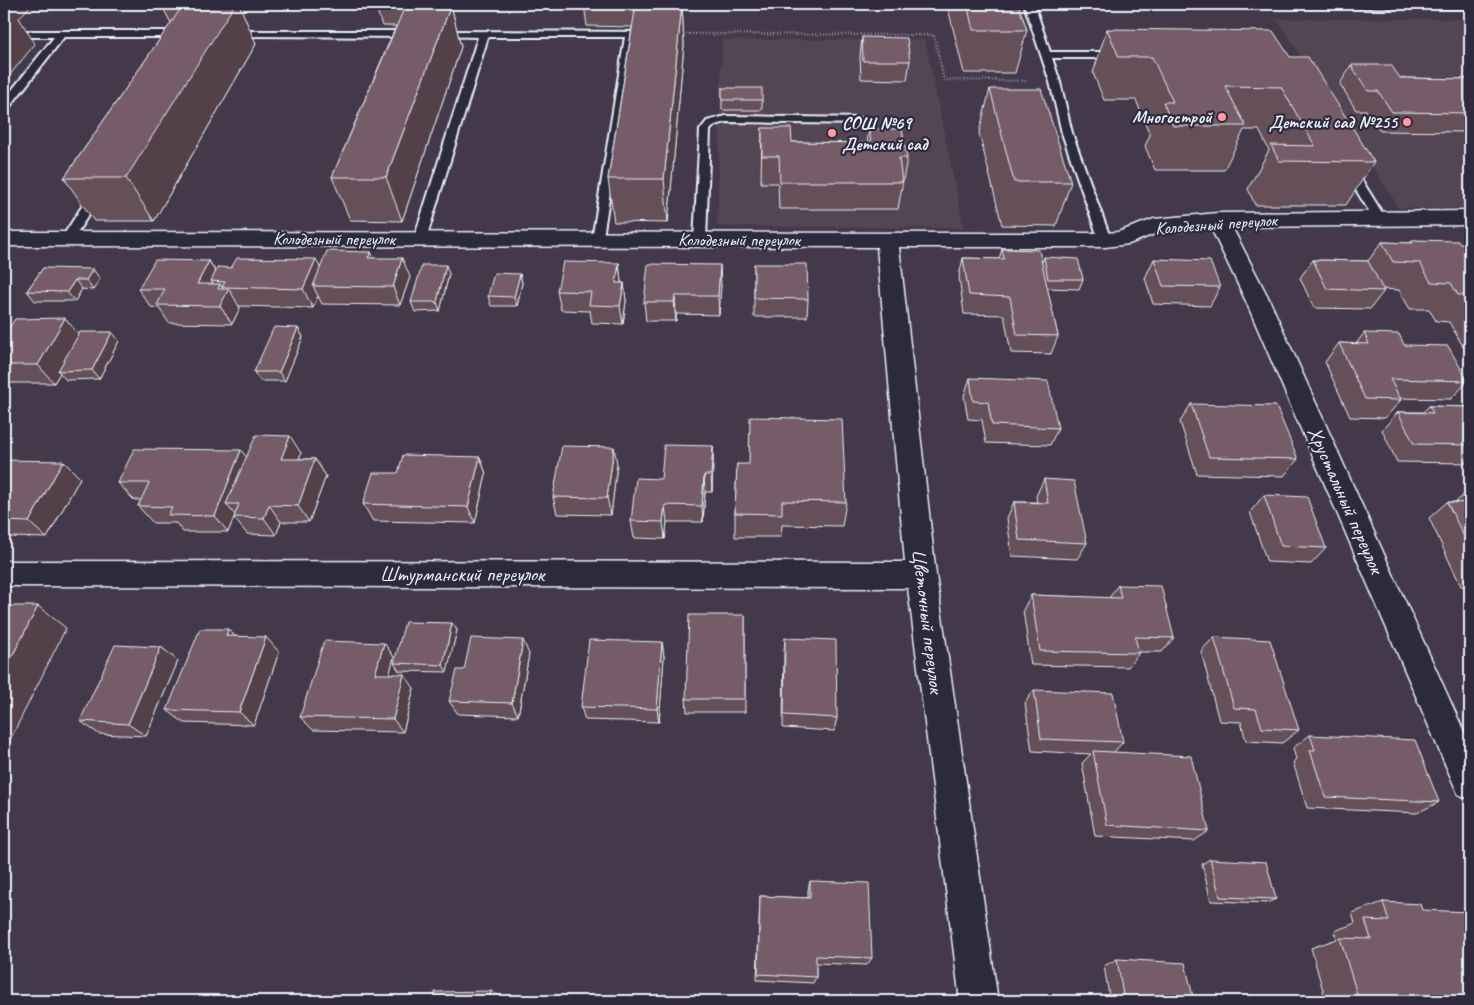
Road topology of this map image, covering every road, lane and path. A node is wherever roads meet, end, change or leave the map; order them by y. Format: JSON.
{"nodes":[{"id":1,"x":1029,"y":4,"type":"edge"},
{"id":2,"x":1307,"y":4,"type":"edge"},
{"id":3,"x":1470,"y":5,"type":"edge"},
{"id":4,"x":4,"y":34,"type":"edge"},
{"id":5,"x":61,"y":34,"type":"junction"},
{"id":6,"x":198,"y":34,"type":"edge"},
{"id":7,"x":217,"y":34,"type":"edge"},
{"id":8,"x":484,"y":34,"type":"junction"},
{"id":9,"x":630,"y":34,"type":"junction"},
{"id":10,"x":670,"y":34,"type":"joint"},
{"id":11,"x":1133,"y":54,"type":"edge"},
{"id":12,"x":1046,"y":55,"type":"junction"},
{"id":13,"x":1055,"y":82,"type":"junction"},
{"id":14,"x":4,"y":107,"type":"edge"},
{"id":15,"x":868,"y":120,"type":"dead end"},
{"id":16,"x":1341,"y":156,"type":"edge"},
{"id":17,"x":104,"y":181,"type":"edge"},
{"id":18,"x":1380,"y":218,"type":"junction"},
{"id":19,"x":1470,"y":218,"type":"edge"},
{"id":20,"x":1218,"y":220,"type":"junction"},
{"id":21,"x":4,"y":238,"type":"edge"},
{"id":22,"x":67,"y":239,"type":"junction"},
{"id":23,"x":420,"y":239,"type":"junction"},
{"id":24,"x":598,"y":240,"type":"junction"},
{"id":25,"x":700,"y":240,"type":"junction"},
{"id":26,"x":887,"y":240,"type":"junction"},
{"id":27,"x":1105,"y":240,"type":"junction"},
{"id":28,"x":4,"y":574,"type":"edge"},
{"id":29,"x":921,"y":575,"type":"junction"},
{"id":30,"x":1470,"y":782,"type":"edge"},
{"id":31,"x":979,"y":1001,"type":"edge"}],
"edges":[{"from":1,"to":12,"type":"lane"},
{"from":2,"to":3,"type":"lane"},
{"from":4,"to":5,"type":"lane"},
{"from":5,"to":6,"type":"lane"},
{"from":5,"to":14,"type":"lane"},
{"from":7,"to":8,"type":"lane"},
{"from":8,"to":9,"type":"lane"},
{"from":8,"to":23,"type":"lane"},
{"from":9,"to":10,"type":"lane"},
{"from":9,"to":24,"type":"lane"},
{"from":10,"to":13,"type":"path"},
{"from":11,"to":12,"type":"lane"},
{"from":12,"to":13,"type":"lane"},
{"from":13,"to":27,"type":"lane"},
{"from":15,"to":25,"type":"lane"},
{"from":16,"to":18,"type":"lane"},
{"from":17,"to":22,"type":"lane"},
{"from":18,"to":19,"type":"street","name":"Колодезный переулок"},
{"from":18,"to":20,"type":"street","name":"Колодезный переулок"},
{"from":20,"to":27,"type":"street","name":"Колодезный переулок"},
{"from":20,"to":30,"type":"street","name":"Хрустальный переулок"},
{"from":21,"to":22,"type":"street","name":"Колодезный переулок"},
{"from":22,"to":23,"type":"street","name":"Колодезный переулок"},
{"from":23,"to":24,"type":"street","name":"Колодезный переулок"},
{"from":24,"to":25,"type":"street","name":"Колодезный переулок"},
{"from":25,"to":26,"type":"street","name":"Колодезный переулок"},
{"from":26,"to":27,"type":"street","name":"Колодезный переулок"},
{"from":26,"to":29,"type":"street","name":"Цветочный переулок"},
{"from":28,"to":29,"type":"street","name":"Штурманский переулок"},
{"from":29,"to":31,"type":"street","name":"Цветочный переулок"}]}
